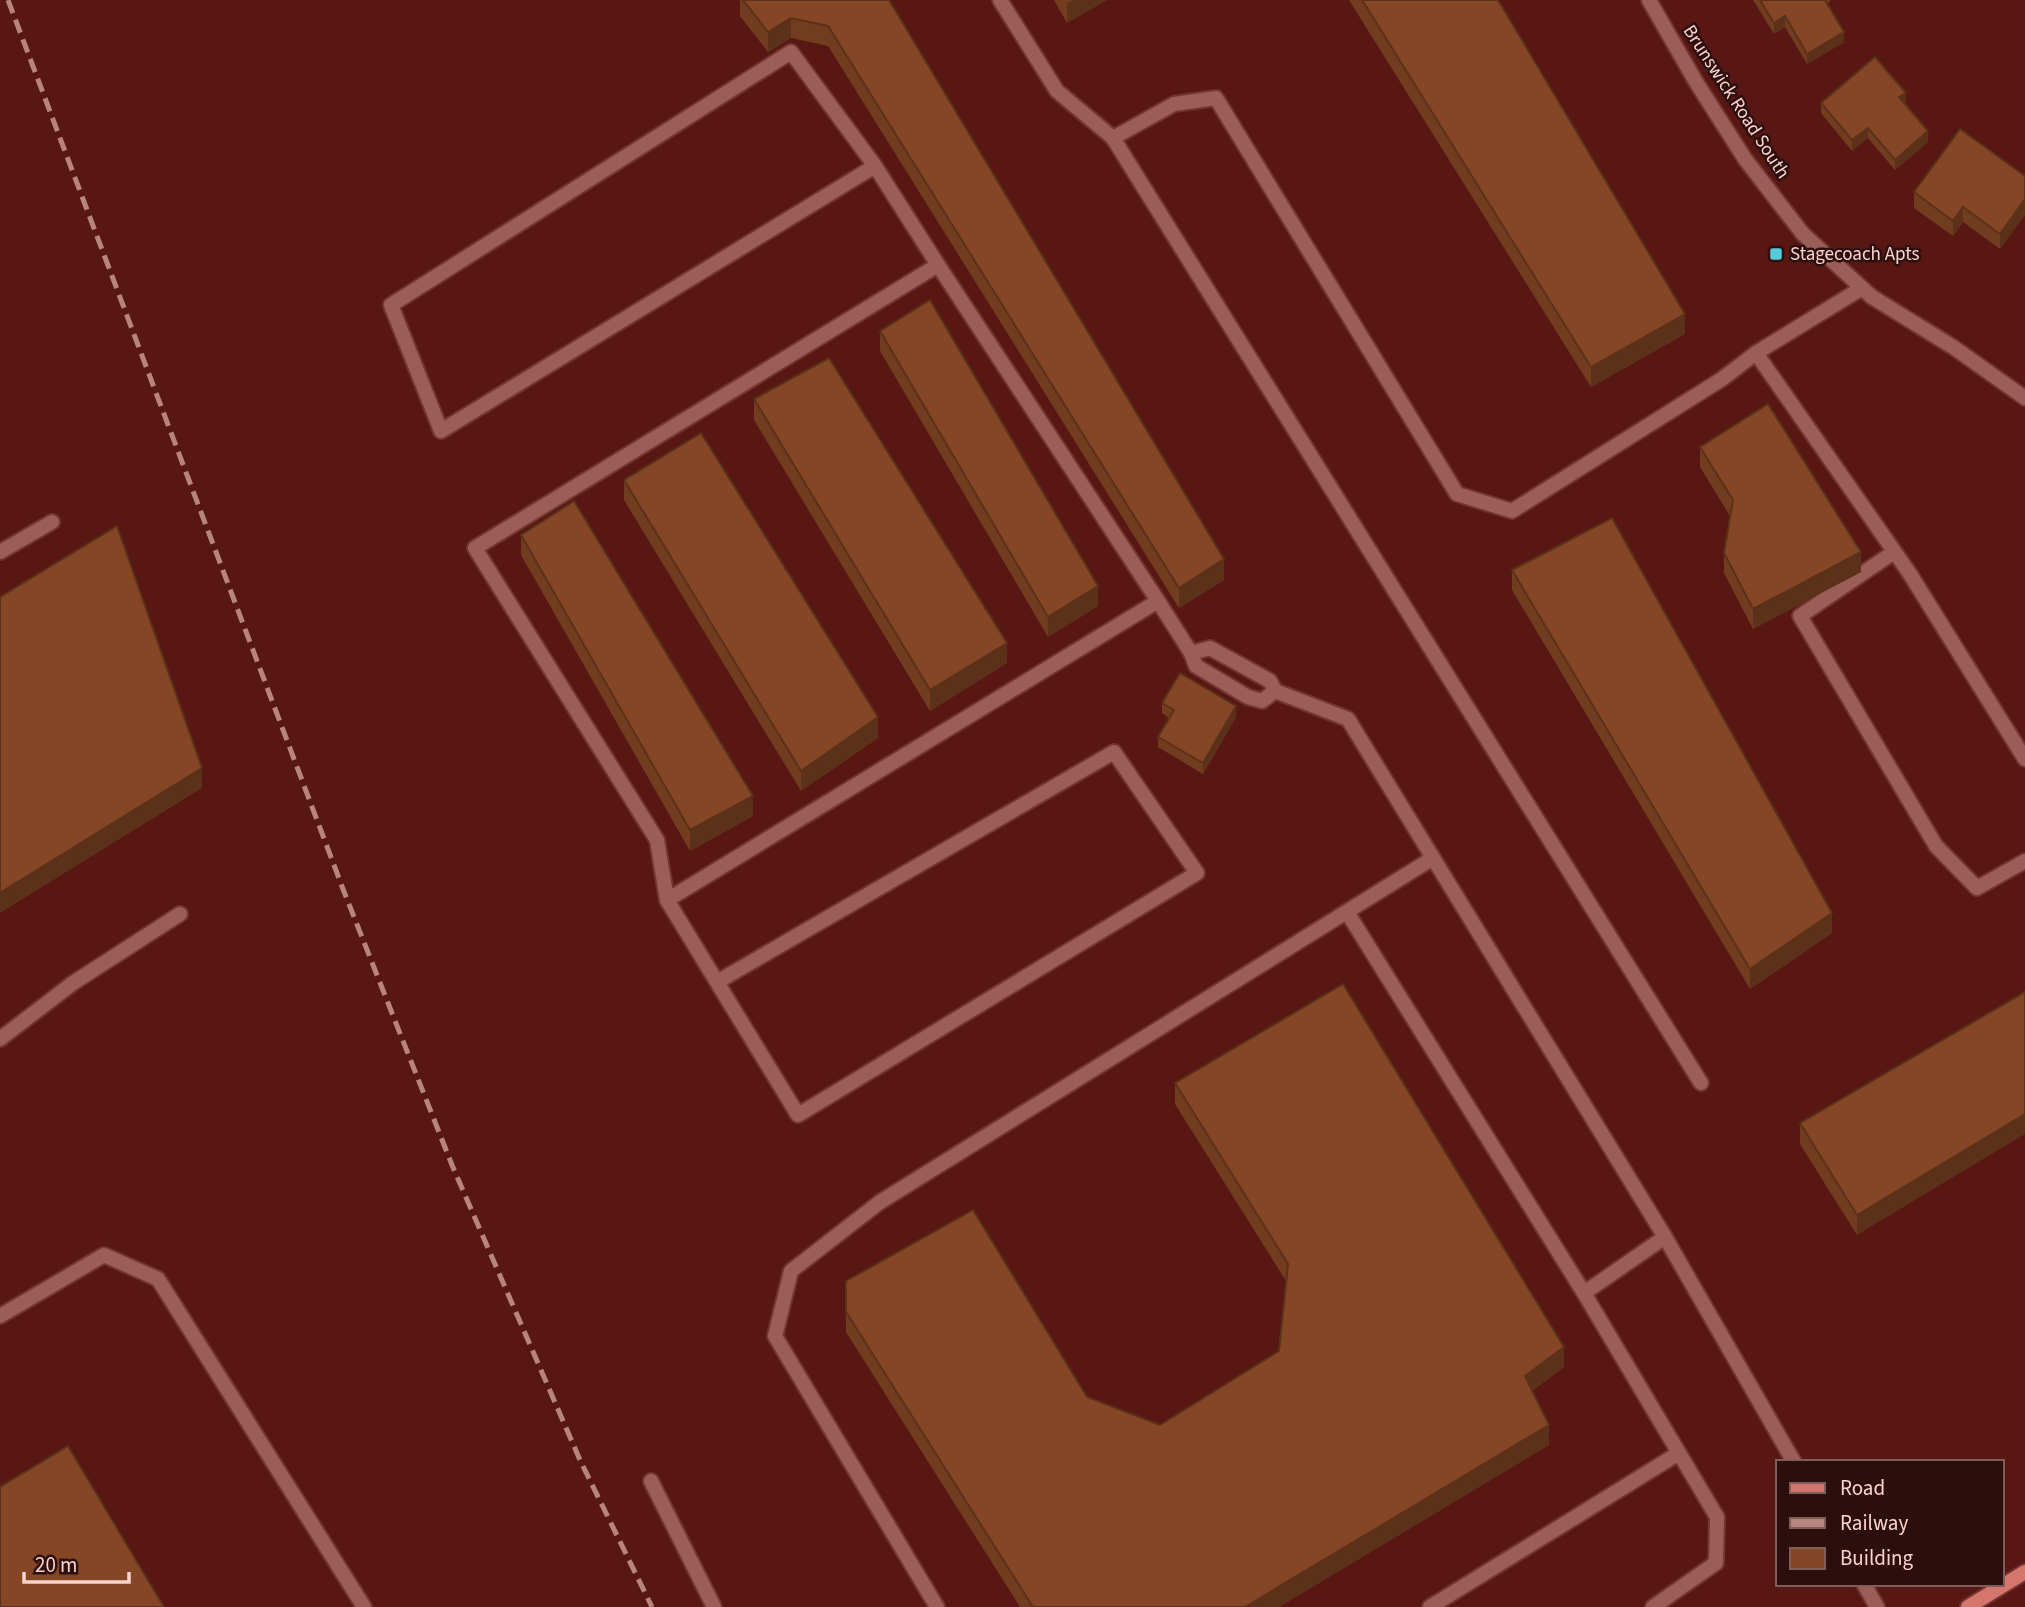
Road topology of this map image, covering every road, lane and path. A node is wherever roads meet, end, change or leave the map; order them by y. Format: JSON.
{"nodes":[{"id":1,"x":1000,"y":0,"type":"edge"},
{"id":2,"x":1650,"y":1,"type":"edge"},
{"id":3,"x":1113,"y":138,"type":"junction"},
{"id":4,"x":875,"y":166,"type":"junction"},
{"id":5,"x":938,"y":265,"type":"junction"},
{"id":6,"x":1862,"y":288,"type":"junction"},
{"id":7,"x":1756,"y":353,"type":"junction"},
{"id":8,"x":2025,"y":398,"type":"edge"},
{"id":9,"x":52,"y":522,"type":"dead end"},
{"id":10,"x":0,"y":552,"type":"edge"},
{"id":11,"x":1894,"y":552,"type":"junction"},
{"id":12,"x":1158,"y":601,"type":"junction"},
{"id":13,"x":1191,"y":653,"type":"junction"},
{"id":14,"x":1275,"y":691,"type":"junction"},
{"id":15,"x":2025,"y":759,"type":"edge"},
{"id":16,"x":1433,"y":858,"type":"junction"},
{"id":17,"x":2025,"y":861,"type":"edge"},
{"id":18,"x":667,"y":900,"type":"junction"},
{"id":19,"x":1347,"y":912,"type":"junction"},
{"id":20,"x":180,"y":914,"type":"dead end"},
{"id":21,"x":717,"y":982,"type":"junction"},
{"id":22,"x":0,"y":1039,"type":"edge"},
{"id":23,"x":1701,"y":1083,"type":"dead end"},
{"id":24,"x":1665,"y":1237,"type":"junction"},
{"id":25,"x":1584,"y":1293,"type":"junction"},
{"id":26,"x":0,"y":1315,"type":"edge"},
{"id":27,"x":1679,"y":1452,"type":"junction"},
{"id":28,"x":1793,"y":1460,"type":"edge"},
{"id":29,"x":651,"y":1481,"type":"dead end"},
{"id":30,"x":2025,"y":1572,"type":"edge"},
{"id":31,"x":2004,"y":1585,"type":"edge"},
{"id":32,"x":1865,"y":1586,"type":"edge"},
{"id":33,"x":2002,"y":1586,"type":"edge"},
{"id":34,"x":364,"y":1607,"type":"edge"},
{"id":35,"x":714,"y":1607,"type":"edge"},
{"id":36,"x":937,"y":1607,"type":"edge"},
{"id":37,"x":1430,"y":1607,"type":"edge"},
{"id":38,"x":1653,"y":1607,"type":"edge"},
{"id":39,"x":1877,"y":1607,"type":"edge"},
{"id":40,"x":1968,"y":1607,"type":"edge"}],
"edges":[{"from":1,"to":3,"type":"street"},
{"from":2,"to":6,"type":"street","name":"Brunswick Road South"},
{"from":3,"to":7,"type":"street"},
{"from":3,"to":23,"type":"street"},
{"from":4,"to":4,"type":"street"},
{"from":4,"to":5,"type":"street"},
{"from":5,"to":12,"type":"street"},
{"from":5,"to":18,"type":"street"},
{"from":6,"to":7,"type":"street"},
{"from":6,"to":8,"type":"street","name":"Brunswick Road South"},
{"from":7,"to":11,"type":"street"},
{"from":9,"to":10,"type":"street"},
{"from":11,"to":15,"type":"street"},
{"from":11,"to":17,"type":"street"},
{"from":12,"to":13,"type":"street"},
{"from":12,"to":18,"type":"street"},
{"from":13,"to":14,"type":"street"},
{"from":13,"to":14,"type":"street"},
{"from":14,"to":16,"type":"street"},
{"from":16,"to":19,"type":"street"},
{"from":16,"to":24,"type":"street"},
{"from":18,"to":21,"type":"street"},
{"from":19,"to":25,"type":"street"},
{"from":19,"to":36,"type":"street"},
{"from":20,"to":22,"type":"street"},
{"from":21,"to":21,"type":"street"},
{"from":24,"to":25,"type":"street"},
{"from":24,"to":28,"type":"street"},
{"from":25,"to":27,"type":"street"},
{"from":26,"to":34,"type":"street"},
{"from":27,"to":37,"type":"street"},
{"from":27,"to":38,"type":"street"},
{"from":29,"to":35,"type":"street"},
{"from":30,"to":31,"type":"main road"},
{"from":32,"to":39,"type":"street"},
{"from":33,"to":40,"type":"main road"}]}
